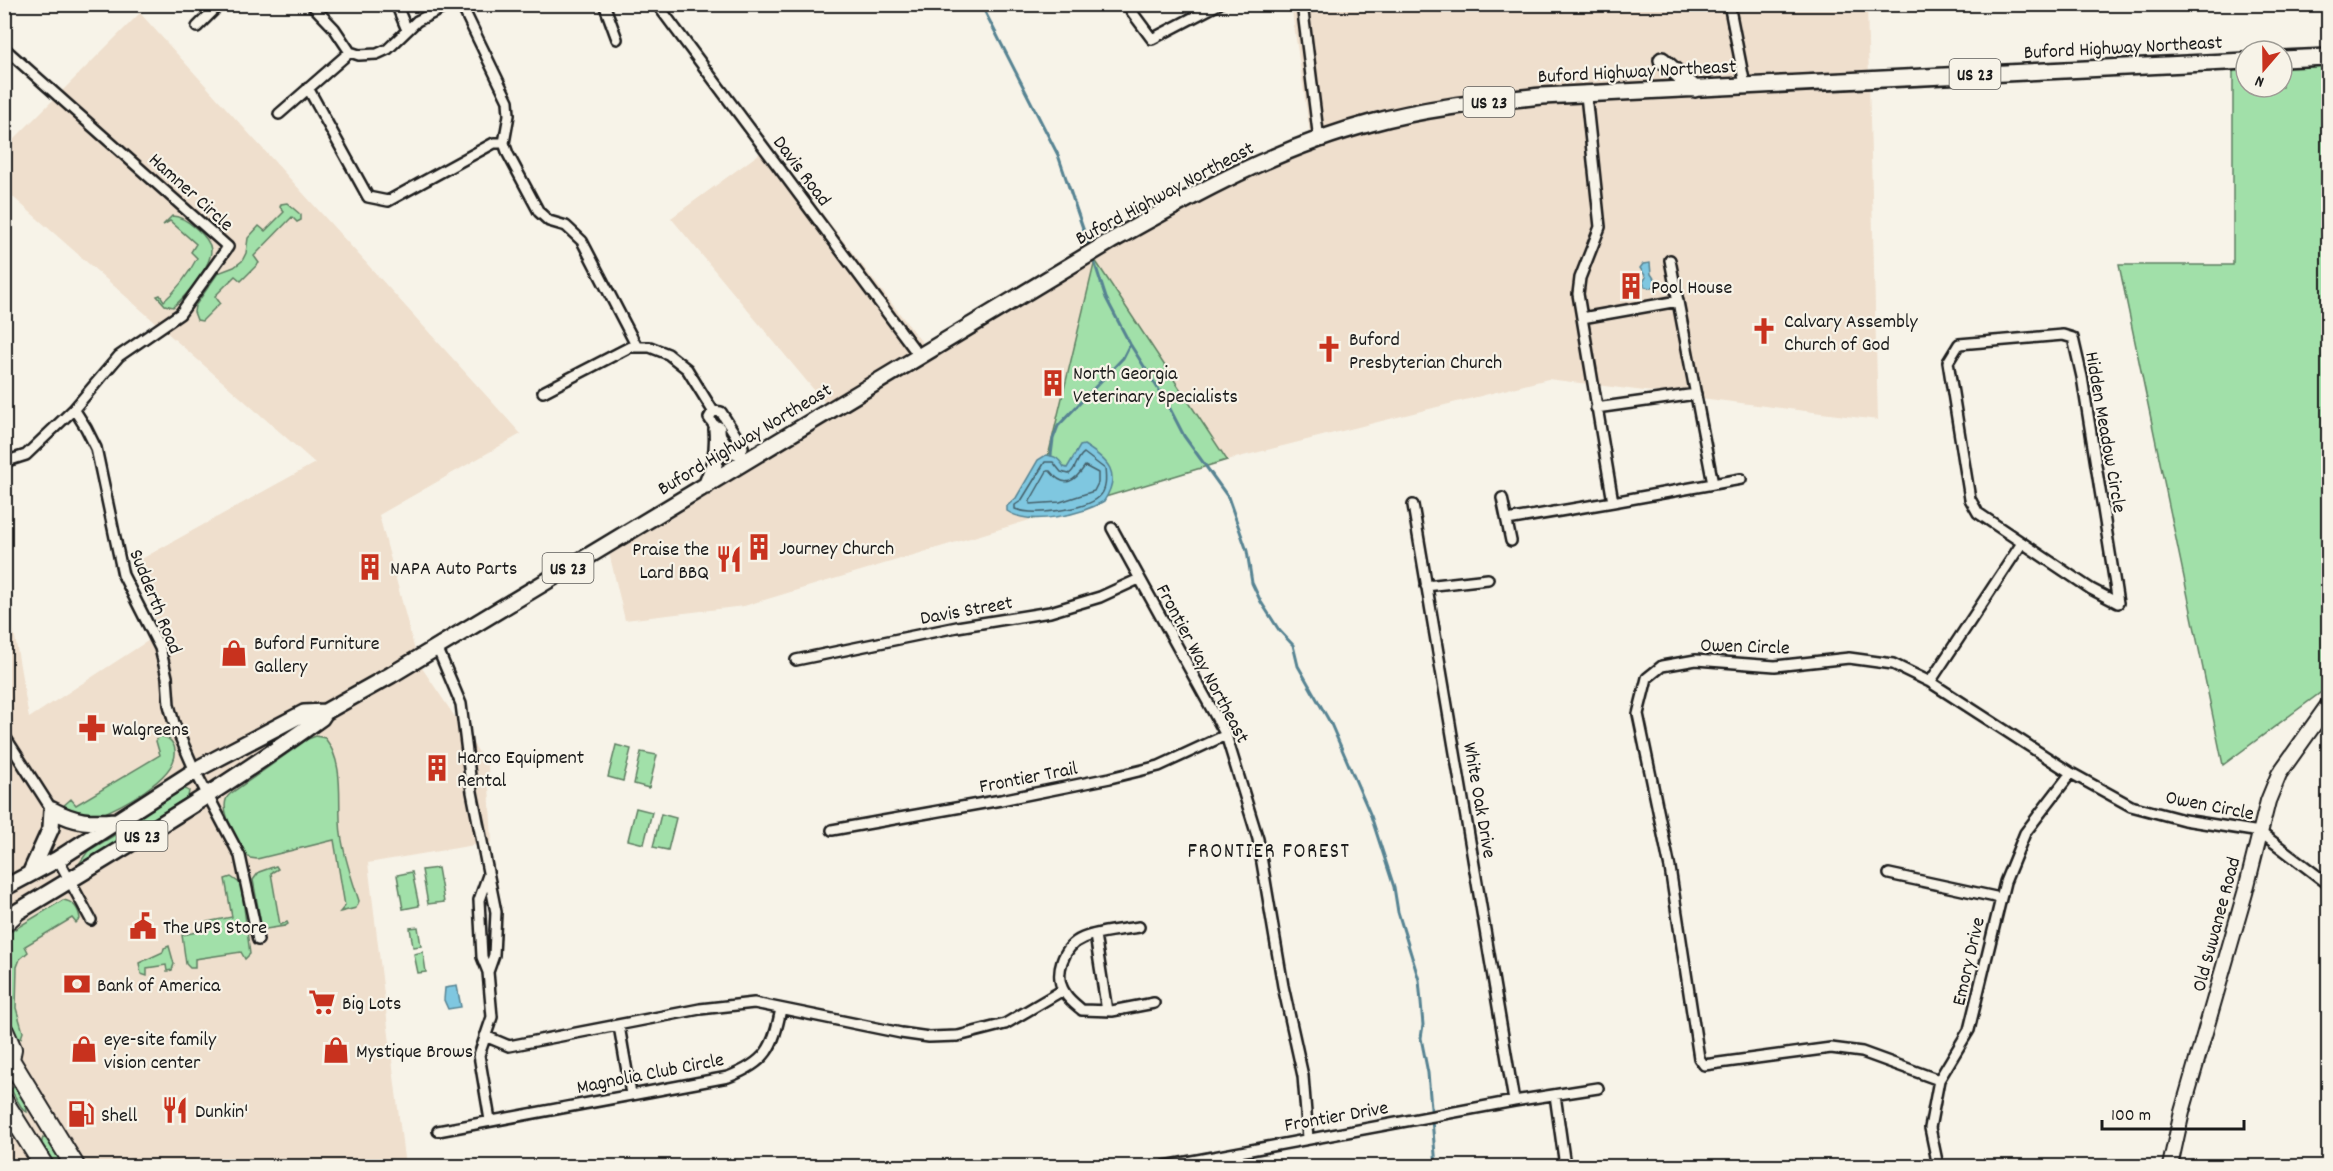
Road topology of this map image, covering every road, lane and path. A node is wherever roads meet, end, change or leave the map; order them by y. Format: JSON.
{"nodes":[{"id":1,"x":220,"y":4,"type":"edge"},
{"id":2,"x":311,"y":4,"type":"edge"},
{"id":3,"x":396,"y":4,"type":"edge"},
{"id":4,"x":452,"y":4,"type":"edge"},
{"id":5,"x":461,"y":4,"type":"edge"},
{"id":6,"x":604,"y":4,"type":"edge"},
{"id":7,"x":657,"y":4,"type":"edge"},
{"id":8,"x":1126,"y":4,"type":"edge"},
{"id":9,"x":1219,"y":4,"type":"edge"},
{"id":10,"x":1302,"y":4,"type":"edge"},
{"id":11,"x":1729,"y":4,"type":"edge"},
{"id":12,"x":197,"y":27,"type":"dead end"},
{"id":13,"x":407,"y":30,"type":"junction"},
{"id":14,"x":617,"y":39,"type":"dead end"},
{"id":15,"x":4,"y":48,"type":"edge"},
{"id":16,"x":350,"y":52,"type":"junction"},
{"id":17,"x":2328,"y":57,"type":"edge"},
{"id":18,"x":2294,"y":58,"type":"edge"},
{"id":19,"x":1662,"y":60,"type":"dead end"},
{"id":20,"x":2234,"y":62,"type":"edge"},
{"id":21,"x":1745,"y":86,"type":"junction"},
{"id":22,"x":308,"y":88,"type":"junction"},
{"id":23,"x":1695,"y":89,"type":"junction"},
{"id":24,"x":1586,"y":94,"type":"junction"},
{"id":25,"x":279,"y":114,"type":"dead end"},
{"id":26,"x":1319,"y":140,"type":"junction"},
{"id":27,"x":504,"y":143,"type":"junction"},
{"id":28,"x":1670,"y":260,"type":"dead end"},
{"id":29,"x":1678,"y":301,"type":"junction"},
{"id":30,"x":1582,"y":318,"type":"junction"},
{"id":31,"x":637,"y":347,"type":"junction"},
{"id":32,"x":920,"y":357,"type":"junction"},
{"id":33,"x":543,"y":392,"type":"dead end"},
{"id":34,"x":1696,"y":394,"type":"junction"},
{"id":35,"x":1596,"y":408,"type":"junction"},
{"id":36,"x":74,"y":409,"type":"junction"},
{"id":37,"x":713,"y":411,"type":"junction"},
{"id":38,"x":717,"y":429,"type":"junction"},
{"id":39,"x":742,"y":459,"type":"junction"},
{"id":40,"x":4,"y":462,"type":"edge"},
{"id":41,"x":1741,"y":479,"type":"dead end"},
{"id":42,"x":1713,"y":484,"type":"junction"},
{"id":43,"x":706,"y":486,"type":"junction"},
{"id":44,"x":1502,"y":498,"type":"dead end"},
{"id":45,"x":1613,"y":502,"type":"junction"},
{"id":46,"x":1413,"y":505,"type":"dead end"},
{"id":47,"x":1507,"y":520,"type":"junction"},
{"id":48,"x":1112,"y":528,"type":"dead end"},
{"id":49,"x":1510,"y":541,"type":"dead end"},
{"id":50,"x":2022,"y":543,"type":"junction"},
{"id":51,"x":1139,"y":579,"type":"junction"},
{"id":52,"x":1488,"y":579,"type":"dead end"},
{"id":53,"x":1426,"y":586,"type":"junction"},
{"id":54,"x":437,"y":647,"type":"junction"},
{"id":55,"x":796,"y":660,"type":"dead end"},
{"id":56,"x":1930,"y":682,"type":"junction"},
{"id":57,"x":2328,"y":705,"type":"edge"},
{"id":58,"x":325,"y":712,"type":"junction"},
{"id":59,"x":4,"y":735,"type":"edge"},
{"id":60,"x":1226,"y":735,"type":"junction"},
{"id":61,"x":195,"y":771,"type":"junction"},
{"id":62,"x":2071,"y":773,"type":"junction"},
{"id":63,"x":212,"y":793,"type":"junction"},
{"id":64,"x":52,"y":810,"type":"junction"},
{"id":65,"x":120,"y":821,"type":"junction"},
{"id":66,"x":832,"y":830,"type":"dead end"},
{"id":67,"x":2260,"y":832,"type":"junction"},
{"id":68,"x":58,"y":859,"type":"junction"},
{"id":69,"x":31,"y":872,"type":"junction"},
{"id":70,"x":1890,"y":874,"type":"dead end"},
{"id":71,"x":488,"y":875,"type":"junction"},
{"id":72,"x":69,"y":880,"type":"junction"},
{"id":73,"x":2328,"y":884,"type":"edge"},
{"id":74,"x":4,"y":888,"type":"edge"},
{"id":75,"x":2000,"y":898,"type":"junction"},
{"id":76,"x":7,"y":920,"type":"edge"},
{"id":77,"x":91,"y":920,"type":"dead end"},
{"id":78,"x":480,"y":927,"type":"junction"},
{"id":79,"x":1139,"y":927,"type":"dead end"},
{"id":80,"x":495,"y":928,"type":"junction"},
{"id":81,"x":1095,"y":935,"type":"junction"},
{"id":82,"x":258,"y":940,"type":"dead end"},
{"id":83,"x":488,"y":972,"type":"junction"},
{"id":84,"x":1063,"y":990,"type":"junction"},
{"id":85,"x":1154,"y":1003,"type":"dead end"},
{"id":86,"x":781,"y":1009,"type":"junction"},
{"id":87,"x":1107,"y":1011,"type":"junction"},
{"id":88,"x":619,"y":1026,"type":"junction"},
{"id":89,"x":4,"y":1031,"type":"edge"},
{"id":90,"x":485,"y":1036,"type":"junction"},
{"id":91,"x":7,"y":1054,"type":"edge"},
{"id":92,"x":1938,"y":1080,"type":"junction"},
{"id":93,"x":1598,"y":1088,"type":"dead end"},
{"id":94,"x":631,"y":1094,"type":"junction"},
{"id":95,"x":1555,"y":1095,"type":"junction"},
{"id":96,"x":1514,"y":1101,"type":"junction"},
{"id":97,"x":4,"y":1102,"type":"edge"},
{"id":98,"x":490,"y":1120,"type":"junction"},
{"id":99,"x":438,"y":1131,"type":"dead end"},
{"id":100,"x":1308,"y":1138,"type":"junction"},
{"id":101,"x":44,"y":1167,"type":"edge"},
{"id":102,"x":75,"y":1167,"type":"edge"},
{"id":103,"x":1165,"y":1167,"type":"edge"},
{"id":104,"x":1565,"y":1167,"type":"edge"},
{"id":105,"x":1938,"y":1167,"type":"edge"},
{"id":106,"x":2170,"y":1167,"type":"edge"}],
"edges":[{"from":1,"to":12,"type":"street"},
{"from":2,"to":16,"type":"street"},
{"from":3,"to":13,"type":"street"},
{"from":4,"to":13,"type":"street"},
{"from":5,"to":27,"type":"street"},
{"from":6,"to":14,"type":"street"},
{"from":7,"to":32,"type":"street","name":"Davis Road"},
{"from":8,"to":9,"type":"street"},
{"from":10,"to":26,"type":"street"},
{"from":11,"to":21,"type":"street"},
{"from":13,"to":16,"type":"street"},
{"from":15,"to":36,"type":"street","name":"Hamner Circle"},
{"from":16,"to":22,"type":"street"},
{"from":17,"to":18,"type":"main road"},
{"from":19,"to":23,"type":"main road"},
{"from":20,"to":21,"type":"main road","name":"Buford Highway Northeast","number":"US 23"},
{"from":21,"to":23,"type":"main road","name":"Buford Highway Northeast","number":"US 23"},
{"from":22,"to":25,"type":"street"},
{"from":22,"to":27,"type":"street"},
{"from":23,"to":24,"type":"main road","name":"Buford Highway Northeast","number":"US 23"},
{"from":24,"to":26,"type":"main road","name":"Buford Highway Northeast","number":"US 23"},
{"from":24,"to":30,"type":"street"},
{"from":26,"to":32,"type":"main road","name":"Buford Highway Northeast","number":"US 23"},
{"from":27,"to":31,"type":"street"},
{"from":28,"to":29,"type":"street"},
{"from":29,"to":30,"type":"street"},
{"from":29,"to":34,"type":"street"},
{"from":30,"to":35,"type":"street"},
{"from":31,"to":33,"type":"street"},
{"from":31,"to":37,"type":"street"},
{"from":32,"to":39,"type":"main road","name":"Buford Highway Northeast","number":"US 23"},
{"from":34,"to":35,"type":"street"},
{"from":34,"to":42,"type":"street"},
{"from":35,"to":45,"type":"street"},
{"from":36,"to":40,"type":"street","name":"Hamner Circle"},
{"from":36,"to":61,"type":"street","name":"Sudderth Road"},
{"from":37,"to":38,"type":"street"},
{"from":37,"to":39,"type":"street"},
{"from":38,"to":39,"type":"street"},
{"from":38,"to":43,"type":"main road"},
{"from":39,"to":43,"type":"main road","name":"Buford Highway Northeast","number":"US 23"},
{"from":41,"to":42,"type":"street"},
{"from":42,"to":45,"type":"street"},
{"from":43,"to":54,"type":"main road","name":"Buford Highway Northeast","number":"US 23"},
{"from":44,"to":47,"type":"street"},
{"from":45,"to":47,"type":"street"},
{"from":46,"to":53,"type":"street","name":"White Oak Drive"},
{"from":47,"to":49,"type":"street"},
{"from":48,"to":51,"type":"street","name":"Frontier Way Northeast"},
{"from":50,"to":50,"type":"street","name":"Hidden Meadow Circle"},
{"from":50,"to":56,"type":"street"},
{"from":51,"to":55,"type":"street","name":"Davis Street"},
{"from":51,"to":60,"type":"street","name":"Frontier Way Northeast"},
{"from":52,"to":53,"type":"street"},
{"from":53,"to":96,"type":"street","name":"White Oak Drive"},
{"from":54,"to":58,"type":"main road","name":"Buford Highway Northeast","number":"US 23"},
{"from":54,"to":71,"type":"street"},
{"from":56,"to":62,"type":"street","name":"Owen Circle"},
{"from":56,"to":92,"type":"street","name":"Owen Circle"},
{"from":57,"to":67,"type":"street","name":"Old Suwanee Road"},
{"from":58,"to":61,"type":"main road","number":"US 23"},
{"from":58,"to":63,"type":"main road","number":"US 23"},
{"from":59,"to":64,"type":"street"},
{"from":60,"to":66,"type":"street","name":"Frontier Trail"},
{"from":60,"to":100,"type":"street","name":"Frontier Way Northeast"},
{"from":61,"to":63,"type":"street","name":"Sudderth Road"},
{"from":61,"to":65,"type":"main road","number":"US 23"},
{"from":62,"to":67,"type":"street","name":"Owen Circle"},
{"from":62,"to":75,"type":"street","name":"Emory Drive"},
{"from":63,"to":72,"type":"main road","number":"US 23"},
{"from":63,"to":82,"type":"street","name":"Sudderth Road"},
{"from":64,"to":65,"type":"main road"},
{"from":64,"to":69,"type":"main road"},
{"from":65,"to":68,"type":"main road","number":"US 23"},
{"from":67,"to":73,"type":"street"},
{"from":67,"to":106,"type":"street","name":"Old Suwanee Road"},
{"from":68,"to":69,"type":"main road","number":"US 23"},
{"from":68,"to":72,"type":"street"},
{"from":69,"to":74,"type":"main road","number":"US 23"},
{"from":70,"to":75,"type":"street"},
{"from":71,"to":78,"type":"street"},
{"from":71,"to":80,"type":"street"},
{"from":72,"to":76,"type":"main road","number":"US 23"},
{"from":72,"to":77,"type":"street"},
{"from":75,"to":92,"type":"street","name":"Emory Drive"},
{"from":78,"to":80,"type":"street"},
{"from":78,"to":83,"type":"street"},
{"from":79,"to":81,"type":"street"},
{"from":80,"to":83,"type":"street"},
{"from":81,"to":84,"type":"street"},
{"from":81,"to":87,"type":"street"},
{"from":83,"to":90,"type":"street"},
{"from":84,"to":86,"type":"street"},
{"from":84,"to":87,"type":"street"},
{"from":85,"to":87,"type":"street"},
{"from":86,"to":88,"type":"street"},
{"from":86,"to":94,"type":"street","name":"Magnolia Club Circle"},
{"from":88,"to":90,"type":"street"},
{"from":88,"to":94,"type":"street"},
{"from":89,"to":91,"type":"highway"},
{"from":90,"to":98,"type":"street"},
{"from":91,"to":102,"type":"highway"},
{"from":92,"to":105,"type":"street","name":"Emory Drive"},
{"from":93,"to":95,"type":"street"},
{"from":94,"to":98,"type":"street","name":"Magnolia Club Circle"},
{"from":95,"to":96,"type":"street","name":"Frontier Drive"},
{"from":95,"to":104,"type":"street"},
{"from":96,"to":100,"type":"street","name":"Frontier Drive"},
{"from":97,"to":101,"type":"highway"},
{"from":98,"to":99,"type":"street","name":"Magnolia Club Circle"},
{"from":100,"to":103,"type":"street","name":"Frontier Drive"}]}
